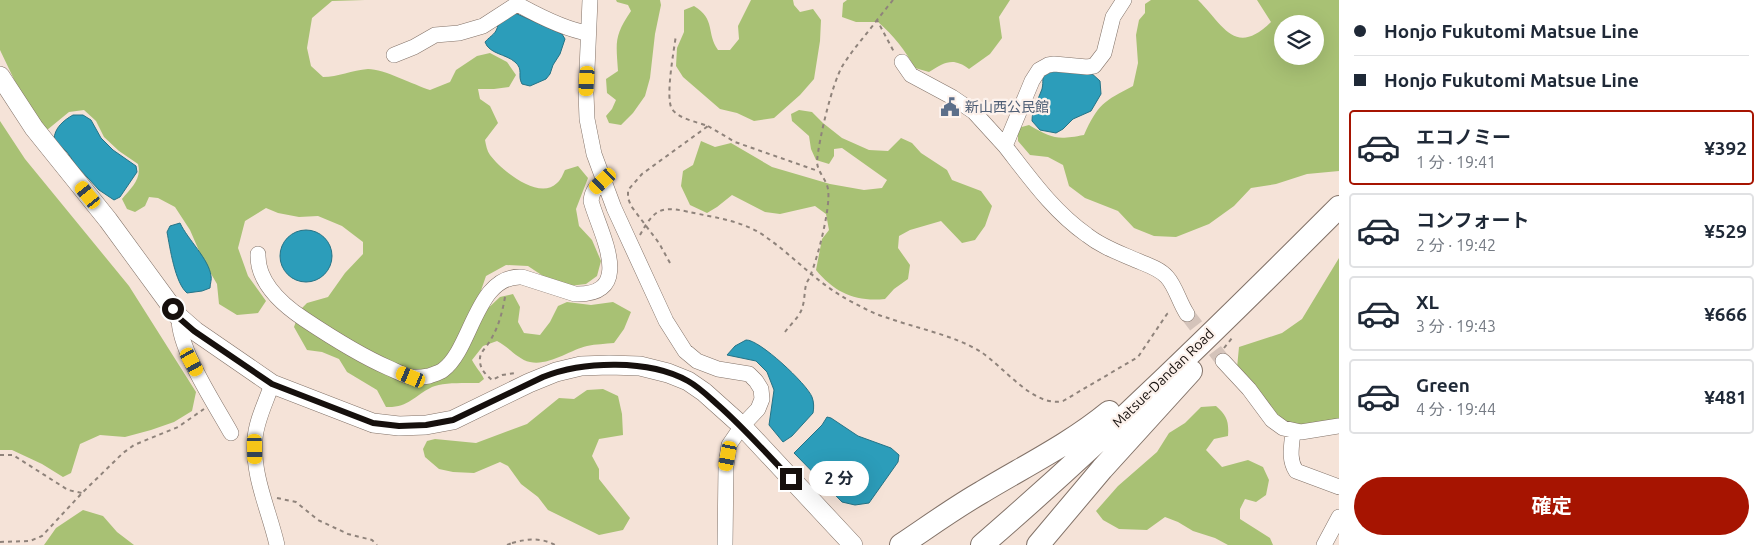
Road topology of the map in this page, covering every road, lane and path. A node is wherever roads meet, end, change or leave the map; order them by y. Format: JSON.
{"nodes":[{"id":1,"x":590,"y":0,"type":"edge"},
{"id":2,"x":893,"y":0,"type":"edge"},
{"id":3,"x":1124,"y":0,"type":"edge"},
{"id":4,"x":516,"y":2,"type":"edge"},
{"id":5,"x":877,"y":20,"type":"junction"},
{"id":6,"x":588,"y":33,"type":"junction"},
{"id":7,"x":676,"y":35,"type":"dead end"},
{"id":8,"x":394,"y":56,"type":"dead end"},
{"id":9,"x":902,"y":62,"type":"joint"},
{"id":10,"x":0,"y":76,"type":"edge"},
{"id":11,"x":708,"y":126,"type":"junction"},
{"id":12,"x":1005,"y":146,"type":"junction"},
{"id":13,"x":818,"y":171,"type":"junction"},
{"id":14,"x":603,"y":181,"type":"junction"},
{"id":15,"x":1338,"y":208,"type":"edge"},
{"id":16,"x":645,"y":225,"type":"junction"},
{"id":17,"x":631,"y":244,"type":"junction"},
{"id":18,"x":258,"y":254,"type":"dead end"},
{"id":19,"x":670,"y":263,"type":"dead end"},
{"id":20,"x":811,"y":275,"type":"junction"},
{"id":21,"x":506,"y":279,"type":"junction"},
{"id":22,"x":1184,"y":309,"type":"joint"},
{"id":23,"x":179,"y":318,"type":"junction"},
{"id":24,"x":785,"y":332,"type":"dead end"},
{"id":25,"x":1224,"y":362,"type":"tunnel mouth"},
{"id":26,"x":1176,"y":367,"type":"junction"},
{"id":27,"x":522,"y":371,"type":"dead end"},
{"id":28,"x":272,"y":384,"type":"junction"},
{"id":29,"x":213,"y":401,"type":"junction"},
{"id":30,"x":742,"y":426,"type":"junction"},
{"id":31,"x":1339,"y":426,"type":"edge"},
{"id":32,"x":1293,"y":431,"type":"junction"},
{"id":33,"x":231,"y":433,"type":"dead end"},
{"id":34,"x":0,"y":455,"type":"edge"},
{"id":35,"x":1339,"y":487,"type":"edge"},
{"id":36,"x":82,"y":493,"type":"junction"},
{"id":37,"x":264,"y":500,"type":"junction"},
{"id":38,"x":1339,"y":517,"type":"edge"},
{"id":39,"x":0,"y":542,"type":"edge"},
{"id":40,"x":512,"y":544,"type":"edge"},
{"id":41,"x":277,"y":545,"type":"edge"},
{"id":42,"x":377,"y":545,"type":"edge"},
{"id":43,"x":507,"y":545,"type":"edge"},
{"id":44,"x":555,"y":545,"type":"edge"},
{"id":45,"x":725,"y":545,"type":"edge"},
{"id":46,"x":853,"y":545,"type":"edge"},
{"id":47,"x":902,"y":545,"type":"edge"},
{"id":48,"x":982,"y":545,"type":"edge"},
{"id":49,"x":1038,"y":545,"type":"edge"},
{"id":50,"x":1324,"y":545,"type":"edge"}],
"edges":[{"from":1,"to":6,"type":"street"},
{"from":2,"to":5,"type":"path"},
{"from":3,"to":12,"type":"street"},
{"from":4,"to":6,"type":"street"},
{"from":4,"to":8,"type":"street"},
{"from":5,"to":9,"type":"path"},
{"from":5,"to":13,"type":"path"},
{"from":6,"to":14,"type":"street"},
{"from":7,"to":11,"type":"path"},
{"from":9,"to":12,"type":"street"},
{"from":10,"to":23,"type":"main road"},
{"from":11,"to":13,"type":"path"},
{"from":11,"to":16,"type":"path"},
{"from":12,"to":22,"type":"street"},
{"from":13,"to":20,"type":"path"},
{"from":14,"to":17,"type":"street"},
{"from":14,"to":21,"type":"street"},
{"from":15,"to":26,"type":"highway","name":"Matsue-Dandan Road"},
{"from":15,"to":49,"type":"highway"},
{"from":16,"to":17,"type":"path"},
{"from":16,"to":19,"type":"path"},
{"from":16,"to":20,"type":"path"},
{"from":17,"to":30,"type":"street"},
{"from":18,"to":21,"type":"street"},
{"from":20,"to":22,"type":"path"},
{"from":20,"to":24,"type":"path"},
{"from":21,"to":27,"type":"path"},
{"from":23,"to":28,"type":"main road"},
{"from":23,"to":29,"type":"street"},
{"from":25,"to":32,"type":"street"},
{"from":26,"to":47,"type":"highway"},
{"from":26,"to":48,"type":"highway","name":"Matsue-Dandan Road"},
{"from":28,"to":30,"type":"main road"},
{"from":28,"to":37,"type":"street"},
{"from":29,"to":33,"type":"street"},
{"from":29,"to":36,"type":"path"},
{"from":30,"to":45,"type":"street"},
{"from":30,"to":46,"type":"main road"},
{"from":31,"to":32,"type":"street"},
{"from":32,"to":35,"type":"street"},
{"from":34,"to":36,"type":"path"},
{"from":36,"to":39,"type":"path"},
{"from":37,"to":41,"type":"street"},
{"from":37,"to":42,"type":"path"},
{"from":38,"to":50,"type":"street"},
{"from":40,"to":43,"type":"path"},
{"from":40,"to":44,"type":"path"}]}
